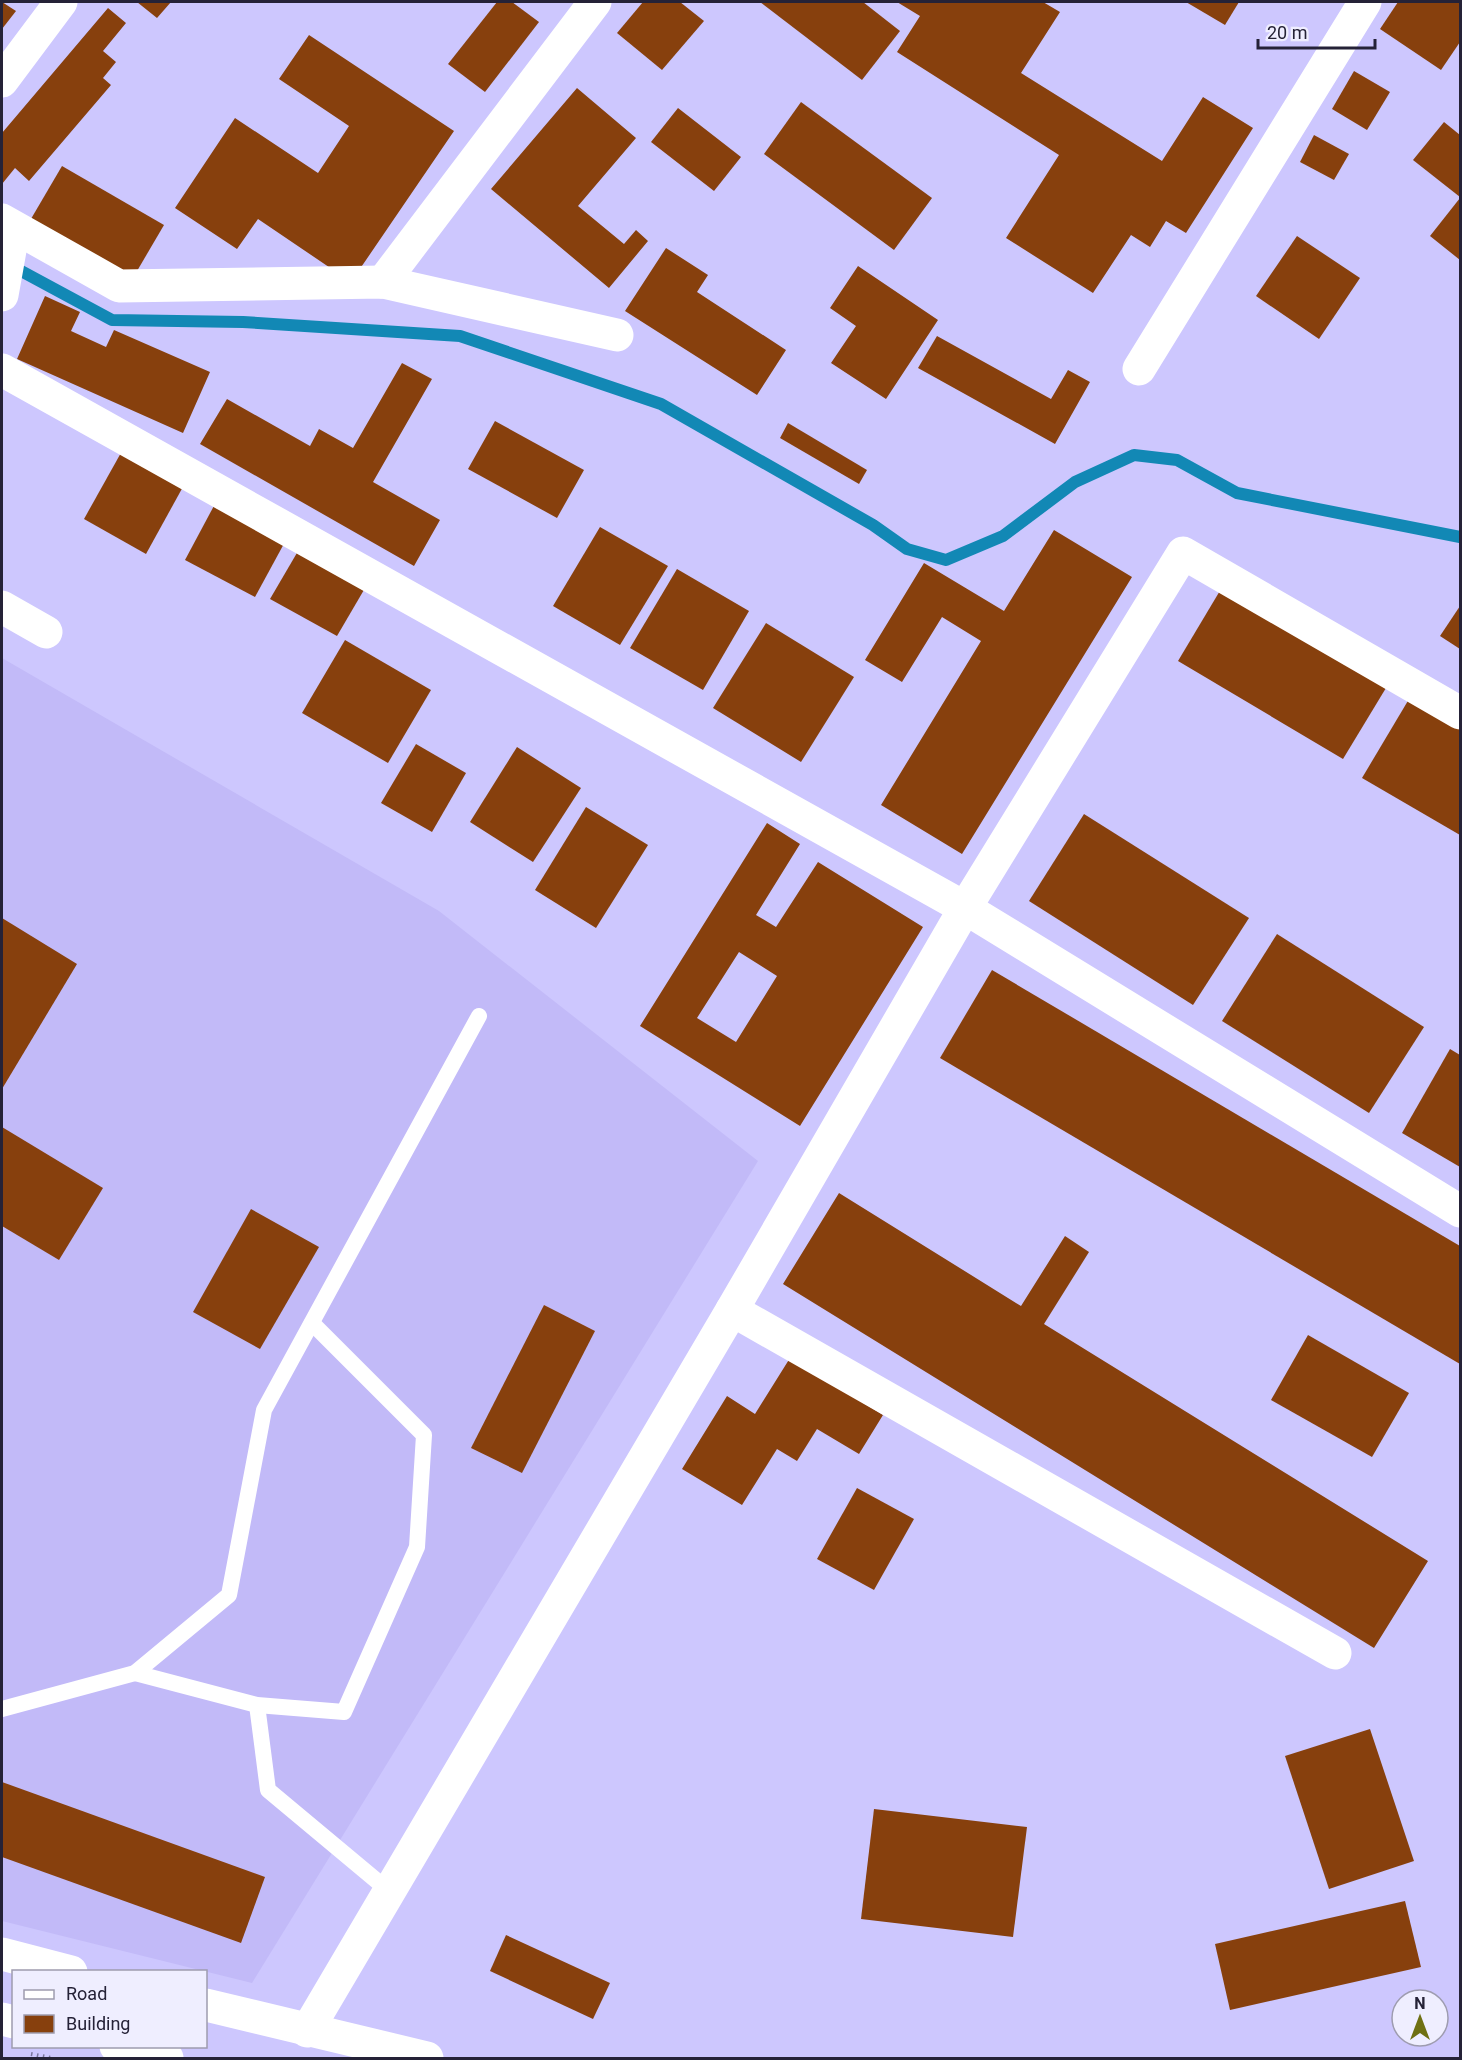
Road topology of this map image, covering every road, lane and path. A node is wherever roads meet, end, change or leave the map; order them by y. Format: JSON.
{"nodes":[{"id":1,"x":61,"y":2,"type":"edge"},
{"id":2,"x":595,"y":2,"type":"edge"},
{"id":3,"x":1365,"y":2,"type":"edge"},
{"id":4,"x":2,"y":81,"type":"edge"},
{"id":5,"x":9,"y":232,"type":"edge"},
{"id":6,"x":383,"y":282,"type":"junction"},
{"id":7,"x":3,"y":288,"type":"edge"},
{"id":8,"x":616,"y":335,"type":"dead end"},
{"id":9,"x":1139,"y":369,"type":"dead end"},
{"id":10,"x":2,"y":370,"type":"edge"},
{"id":11,"x":2,"y":607,"type":"edge"},
{"id":12,"x":46,"y":632,"type":"dead end"},
{"id":13,"x":1461,"y":713,"type":"edge"},
{"id":14,"x":965,"y":908,"type":"junction"},
{"id":15,"x":479,"y":1016,"type":"dead end"},
{"id":16,"x":1461,"y":1211,"type":"edge"},
{"id":17,"x":732,"y":1310,"type":"junction"},
{"id":18,"x":312,"y":1323,"type":"junction"},
{"id":19,"x":1335,"y":1653,"type":"dead end"},
{"id":20,"x":135,"y":1673,"type":"junction"},
{"id":21,"x":257,"y":1705,"type":"junction"},
{"id":22,"x":2,"y":1709,"type":"edge"},
{"id":23,"x":389,"y":1891,"type":"junction"},
{"id":24,"x":2,"y":1954,"type":"edge"},
{"id":25,"x":67,"y":1970,"type":"edge"},
{"id":26,"x":207,"y":2005,"type":"edge"},
{"id":27,"x":307,"y":2031,"type":"junction"},
{"id":28,"x":124,"y":2048,"type":"edge"},
{"id":29,"x":166,"y":2058,"type":"edge"},
{"id":30,"x":427,"y":2058,"type":"edge"}],
"edges":[{"from":1,"to":4,"type":"street"},
{"from":2,"to":6,"type":"street"},
{"from":3,"to":9,"type":"street"},
{"from":5,"to":6,"type":"street"},
{"from":5,"to":7,"type":"street"},
{"from":6,"to":8,"type":"street"},
{"from":10,"to":14,"type":"street"},
{"from":11,"to":12,"type":"street"},
{"from":13,"to":14,"type":"street"},
{"from":14,"to":16,"type":"street"},
{"from":14,"to":17,"type":"street"},
{"from":15,"to":18,"type":"lane"},
{"from":17,"to":19,"type":"street"},
{"from":17,"to":23,"type":"street"},
{"from":18,"to":20,"type":"lane"},
{"from":18,"to":21,"type":"lane"},
{"from":20,"to":21,"type":"lane"},
{"from":20,"to":22,"type":"lane"},
{"from":21,"to":23,"type":"lane"},
{"from":23,"to":27,"type":"street"},
{"from":24,"to":25,"type":"street"},
{"from":26,"to":27,"type":"street"},
{"from":27,"to":30,"type":"street"},
{"from":28,"to":29,"type":"street"}]}
